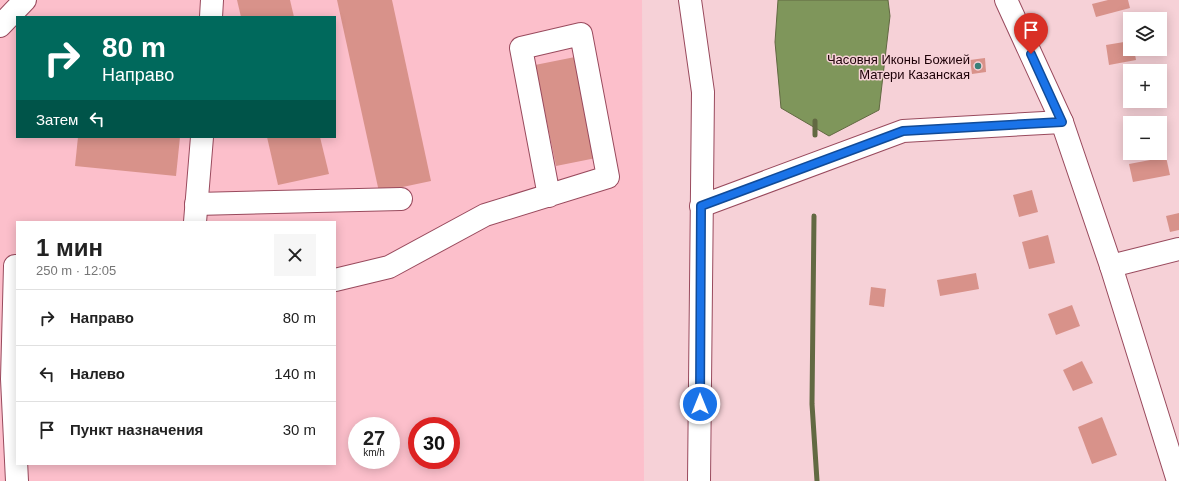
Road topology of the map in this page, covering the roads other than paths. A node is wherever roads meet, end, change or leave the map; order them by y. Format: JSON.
{"nodes":[{"id":1,"x":25,"y":0,"type":"edge"},
{"id":2,"x":212,"y":0,"type":"edge"},
{"id":3,"x":690,"y":0,"type":"edge"},
{"id":4,"x":1006,"y":0,"type":"edge"},
{"id":5,"x":211,"y":16,"type":"edge"},
{"id":6,"x":0,"y":26,"type":"edge"},
{"id":7,"x":1062,"y":122,"type":"junction"},
{"id":8,"x":202,"y":138,"type":"edge"},
{"id":9,"x":549,"y":196,"type":"junction"},
{"id":10,"x":401,"y":199,"type":"dead end"},
{"id":11,"x":701,"y":206,"type":"junction"},
{"id":12,"x":196,"y":213,"type":"edge"},
{"id":13,"x":1179,"y":249,"type":"edge"},
{"id":14,"x":11,"y":265,"type":"edge"},
{"id":15,"x":1111,"y":266,"type":"junction"},
{"id":16,"x":336,"y":280,"type":"edge"},
{"id":17,"x":6,"y":379,"type":"edge"},
{"id":18,"x":17,"y":481,"type":"edge"},
{"id":19,"x":699,"y":481,"type":"edge"},
{"id":20,"x":1178,"y":481,"type":"edge"}],
"edges":[{"from":1,"to":6,"type":"street"},
{"from":2,"to":5,"type":"street"},
{"from":3,"to":11,"type":"street"},
{"from":4,"to":7,"type":"street"},
{"from":7,"to":11,"type":"street"},
{"from":7,"to":15,"type":"street"},
{"from":8,"to":12,"type":"street"},
{"from":9,"to":9,"type":"street"},
{"from":9,"to":16,"type":"street"},
{"from":10,"to":12,"type":"street"},
{"from":11,"to":19,"type":"street"},
{"from":13,"to":15,"type":"street"},
{"from":14,"to":17,"type":"street"},
{"from":15,"to":20,"type":"street"},
{"from":17,"to":18,"type":"street"}]}
